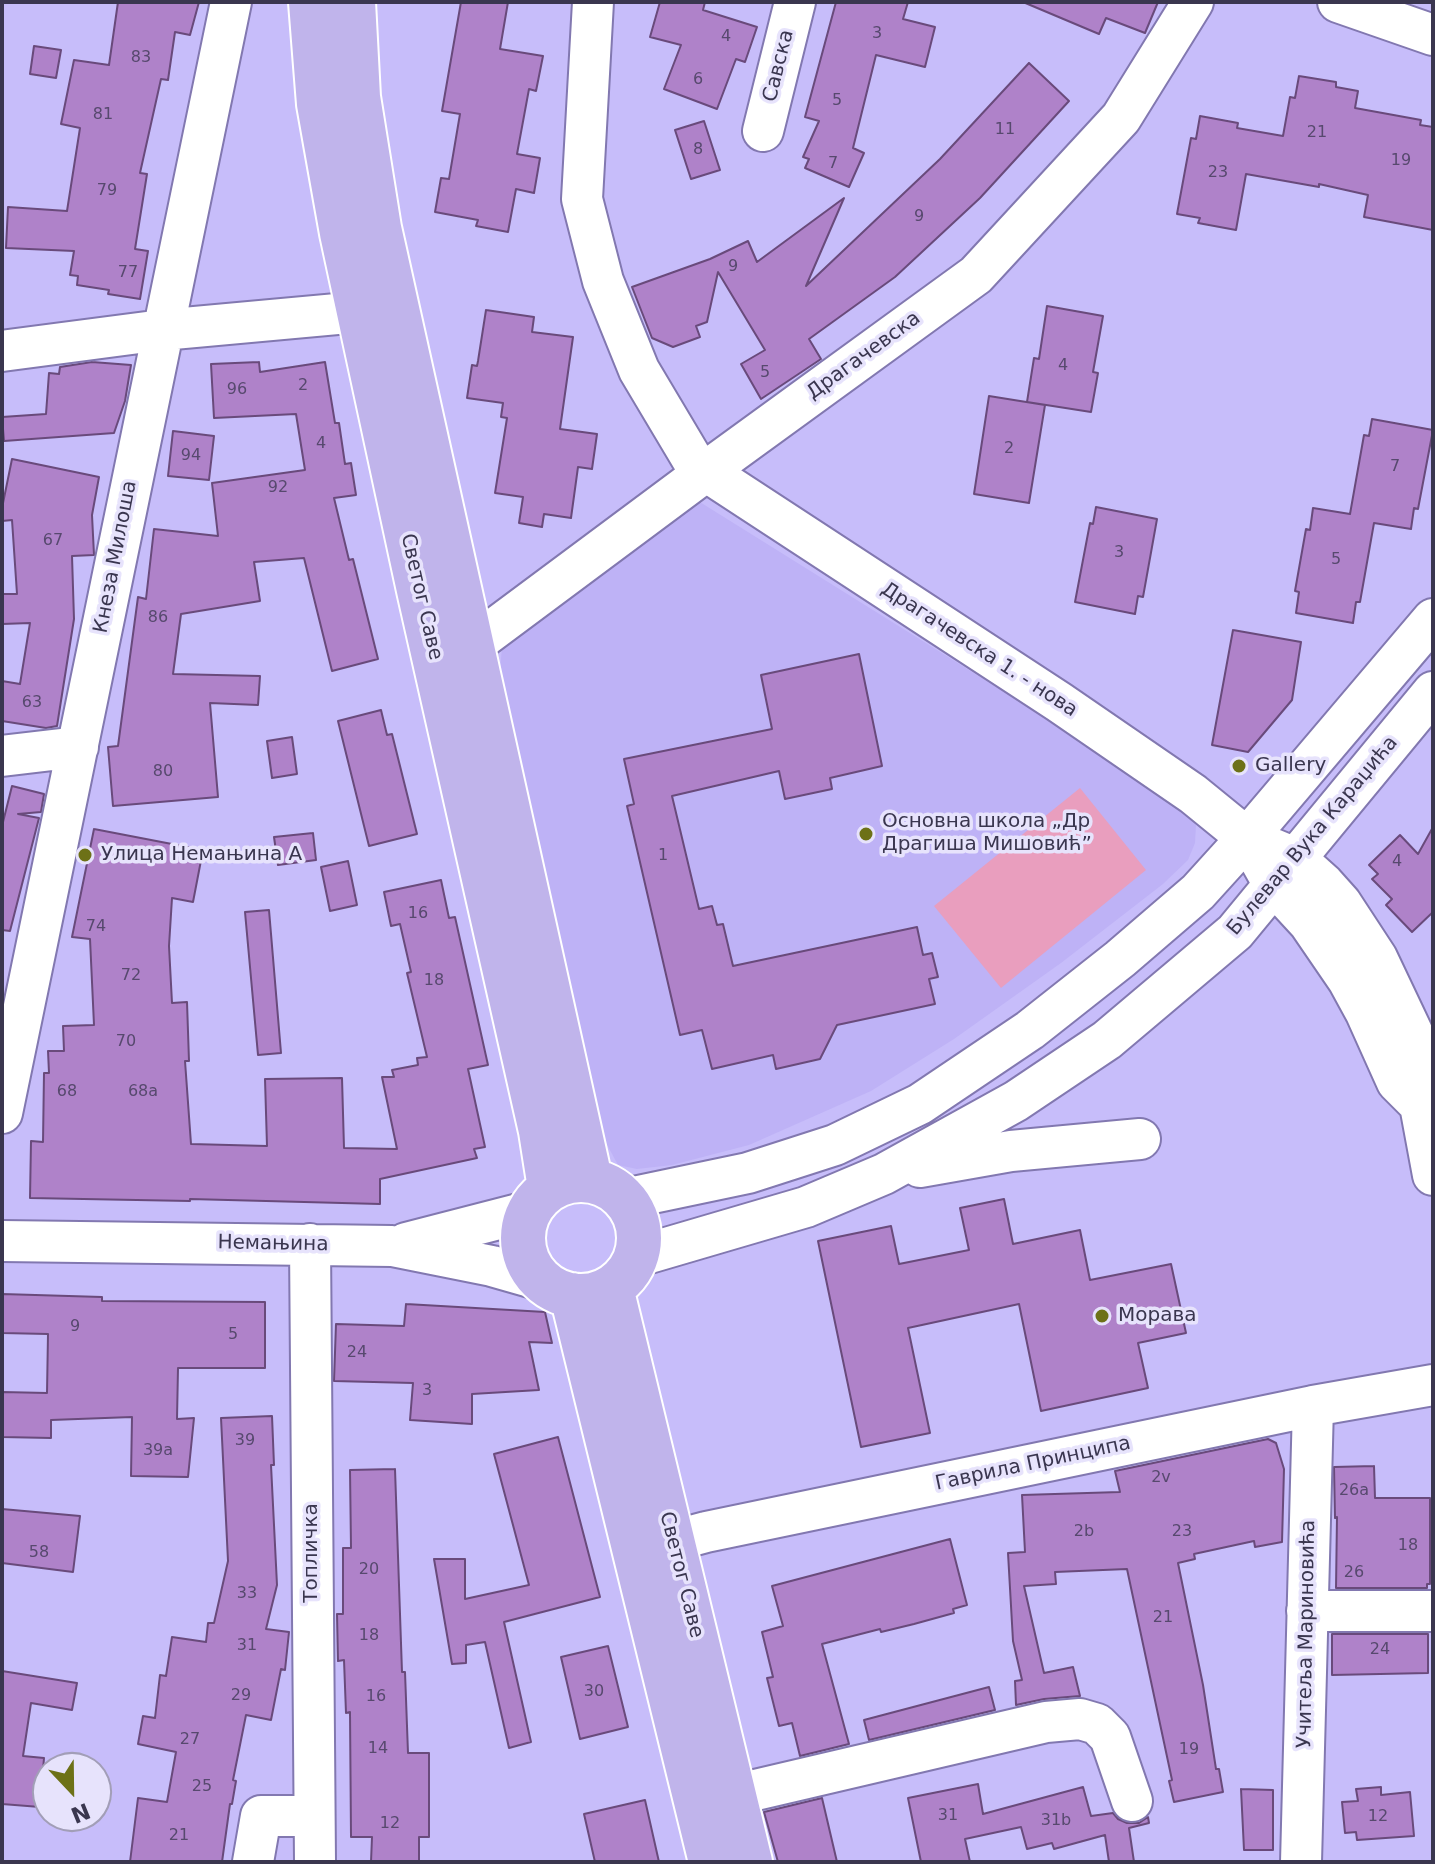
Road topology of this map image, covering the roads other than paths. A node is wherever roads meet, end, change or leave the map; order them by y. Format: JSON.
{"nodes":[{"id":1,"x":231,"y":2,"type":"edge"},
{"id":2,"x":311,"y":2,"type":"edge"},
{"id":3,"x":353,"y":2,"type":"edge"},
{"id":4,"x":593,"y":2,"type":"edge"},
{"id":5,"x":795,"y":2,"type":"edge"},
{"id":6,"x":1193,"y":2,"type":"edge"},
{"id":7,"x":1338,"y":2,"type":"edge"},
{"id":8,"x":1433,"y":35,"type":"edge"},
{"id":9,"x":763,"y":131,"type":"dead end"},
{"id":10,"x":377,"y":308,"type":"junction"},
{"id":11,"x":162,"y":330,"type":"junction"},
{"id":12,"x":2,"y":351,"type":"edge"},
{"id":13,"x":705,"y":472,"type":"junction"},
{"id":14,"x":1433,"y":619,"type":"edge"},
{"id":15,"x":470,"y":647,"type":"junction"},
{"id":16,"x":1433,"y":692,"type":"edge"},
{"id":17,"x":78,"y":747,"type":"junction"},
{"id":18,"x":2,"y":756,"type":"edge"},
{"id":19,"x":1247,"y":838,"type":"junction"},
{"id":20,"x":1284,"y":872,"type":"junction"},
{"id":21,"x":1426,"y":1104,"type":"edge"},
{"id":22,"x":2,"y":1113,"type":"edge"},
{"id":23,"x":1140,"y":1139,"type":"dead end"},
{"id":24,"x":884,"y":1174,"type":"junction"},
{"id":25,"x":1433,"y":1175,"type":"edge"},
{"id":26,"x":573,"y":1194,"type":"junction"},
{"id":27,"x":2,"y":1241,"type":"edge"},
{"id":28,"x":310,"y":1244,"type":"junction"},
{"id":29,"x":392,"y":1246,"type":"junction"},
{"id":30,"x":591,"y":1280,"type":"junction"},
{"id":31,"x":1433,"y":1385,"type":"edge"},
{"id":32,"x":1313,"y":1406,"type":"junction"},
{"id":33,"x":654,"y":1545,"type":"junction"},
{"id":34,"x":1307,"y":1611,"type":"junction"},
{"id":35,"x":1433,"y":1611,"type":"edge"},
{"id":36,"x":734,"y":1795,"type":"junction"},
{"id":37,"x":1132,"y":1801,"type":"dead end"},
{"id":38,"x":313,"y":1816,"type":"junction"},
{"id":39,"x":253,"y":1862,"type":"edge"},
{"id":40,"x":315,"y":1862,"type":"edge"},
{"id":41,"x":711,"y":1862,"type":"edge"},
{"id":42,"x":750,"y":1862,"type":"edge"},
{"id":43,"x":1301,"y":1862,"type":"edge"}],
"edges":[{"from":1,"to":11,"type":"street","name":"Кнеза Милоша"},
{"from":2,"to":10,"type":"main road","name":"Светог Саве"},
{"from":3,"to":10,"type":"main road","name":"Светог Саве"},
{"from":4,"to":13,"type":"street","name":"Драгачевска 1. - нова"},
{"from":5,"to":9,"type":"street","name":"Савска"},
{"from":6,"to":13,"type":"street","name":"Драгачевска"},
{"from":7,"to":8,"type":"street"},
{"from":10,"to":11,"type":"street"},
{"from":10,"to":15,"type":"main road","name":"Светог Саве"},
{"from":10,"to":26,"type":"main road","name":"Светог Саве"},
{"from":11,"to":12,"type":"street"},
{"from":11,"to":17,"type":"street","name":"Кнеза Милоша"},
{"from":13,"to":15,"type":"street","name":"Драгачевска"},
{"from":13,"to":19,"type":"street","name":"Драгачевска 1. - нова"},
{"from":14,"to":19,"type":"street"},
{"from":15,"to":26,"type":"main road","name":"Светог Саве"},
{"from":16,"to":20,"type":"street","name":"Булевар Вука Караџића"},
{"from":17,"to":18,"type":"street"},
{"from":17,"to":22,"type":"street","name":"Кнеза Милоша"},
{"from":19,"to":20,"type":"street"},
{"from":19,"to":26,"type":"street"},
{"from":20,"to":21,"type":"street"},
{"from":20,"to":24,"type":"street","name":"Булевар Вука Караџића"},
{"from":21,"to":25,"type":"street"},
{"from":23,"to":24,"type":"street"},
{"from":24,"to":30,"type":"street","name":"Булевар Вука Караџића"},
{"from":26,"to":29,"type":"street"},
{"from":26,"to":30,"type":"main road"},
{"from":26,"to":30,"type":"main road"},
{"from":27,"to":28,"type":"street","name":"Немањина"},
{"from":28,"to":29,"type":"street","name":"Немањина"},
{"from":28,"to":38,"type":"street","name":"Топличка"},
{"from":29,"to":30,"type":"street","name":"Немањина"},
{"from":30,"to":33,"type":"main road","name":"Светог Саве"},
{"from":31,"to":32,"type":"street","name":"Гаврила Принципа"},
{"from":32,"to":33,"type":"street","name":"Гаврила Принципа"},
{"from":32,"to":34,"type":"street","name":"Учитеља Мариновића"},
{"from":33,"to":36,"type":"main road","name":"Светог Саве"},
{"from":33,"to":41,"type":"main road","name":"Светог Саве"},
{"from":34,"to":35,"type":"street"},
{"from":34,"to":43,"type":"street","name":"Учитеља Мариновића"},
{"from":36,"to":37,"type":"street"},
{"from":36,"to":42,"type":"main road","name":"Светог Саве"},
{"from":38,"to":39,"type":"street"},
{"from":38,"to":40,"type":"street","name":"Топличка"}]}
